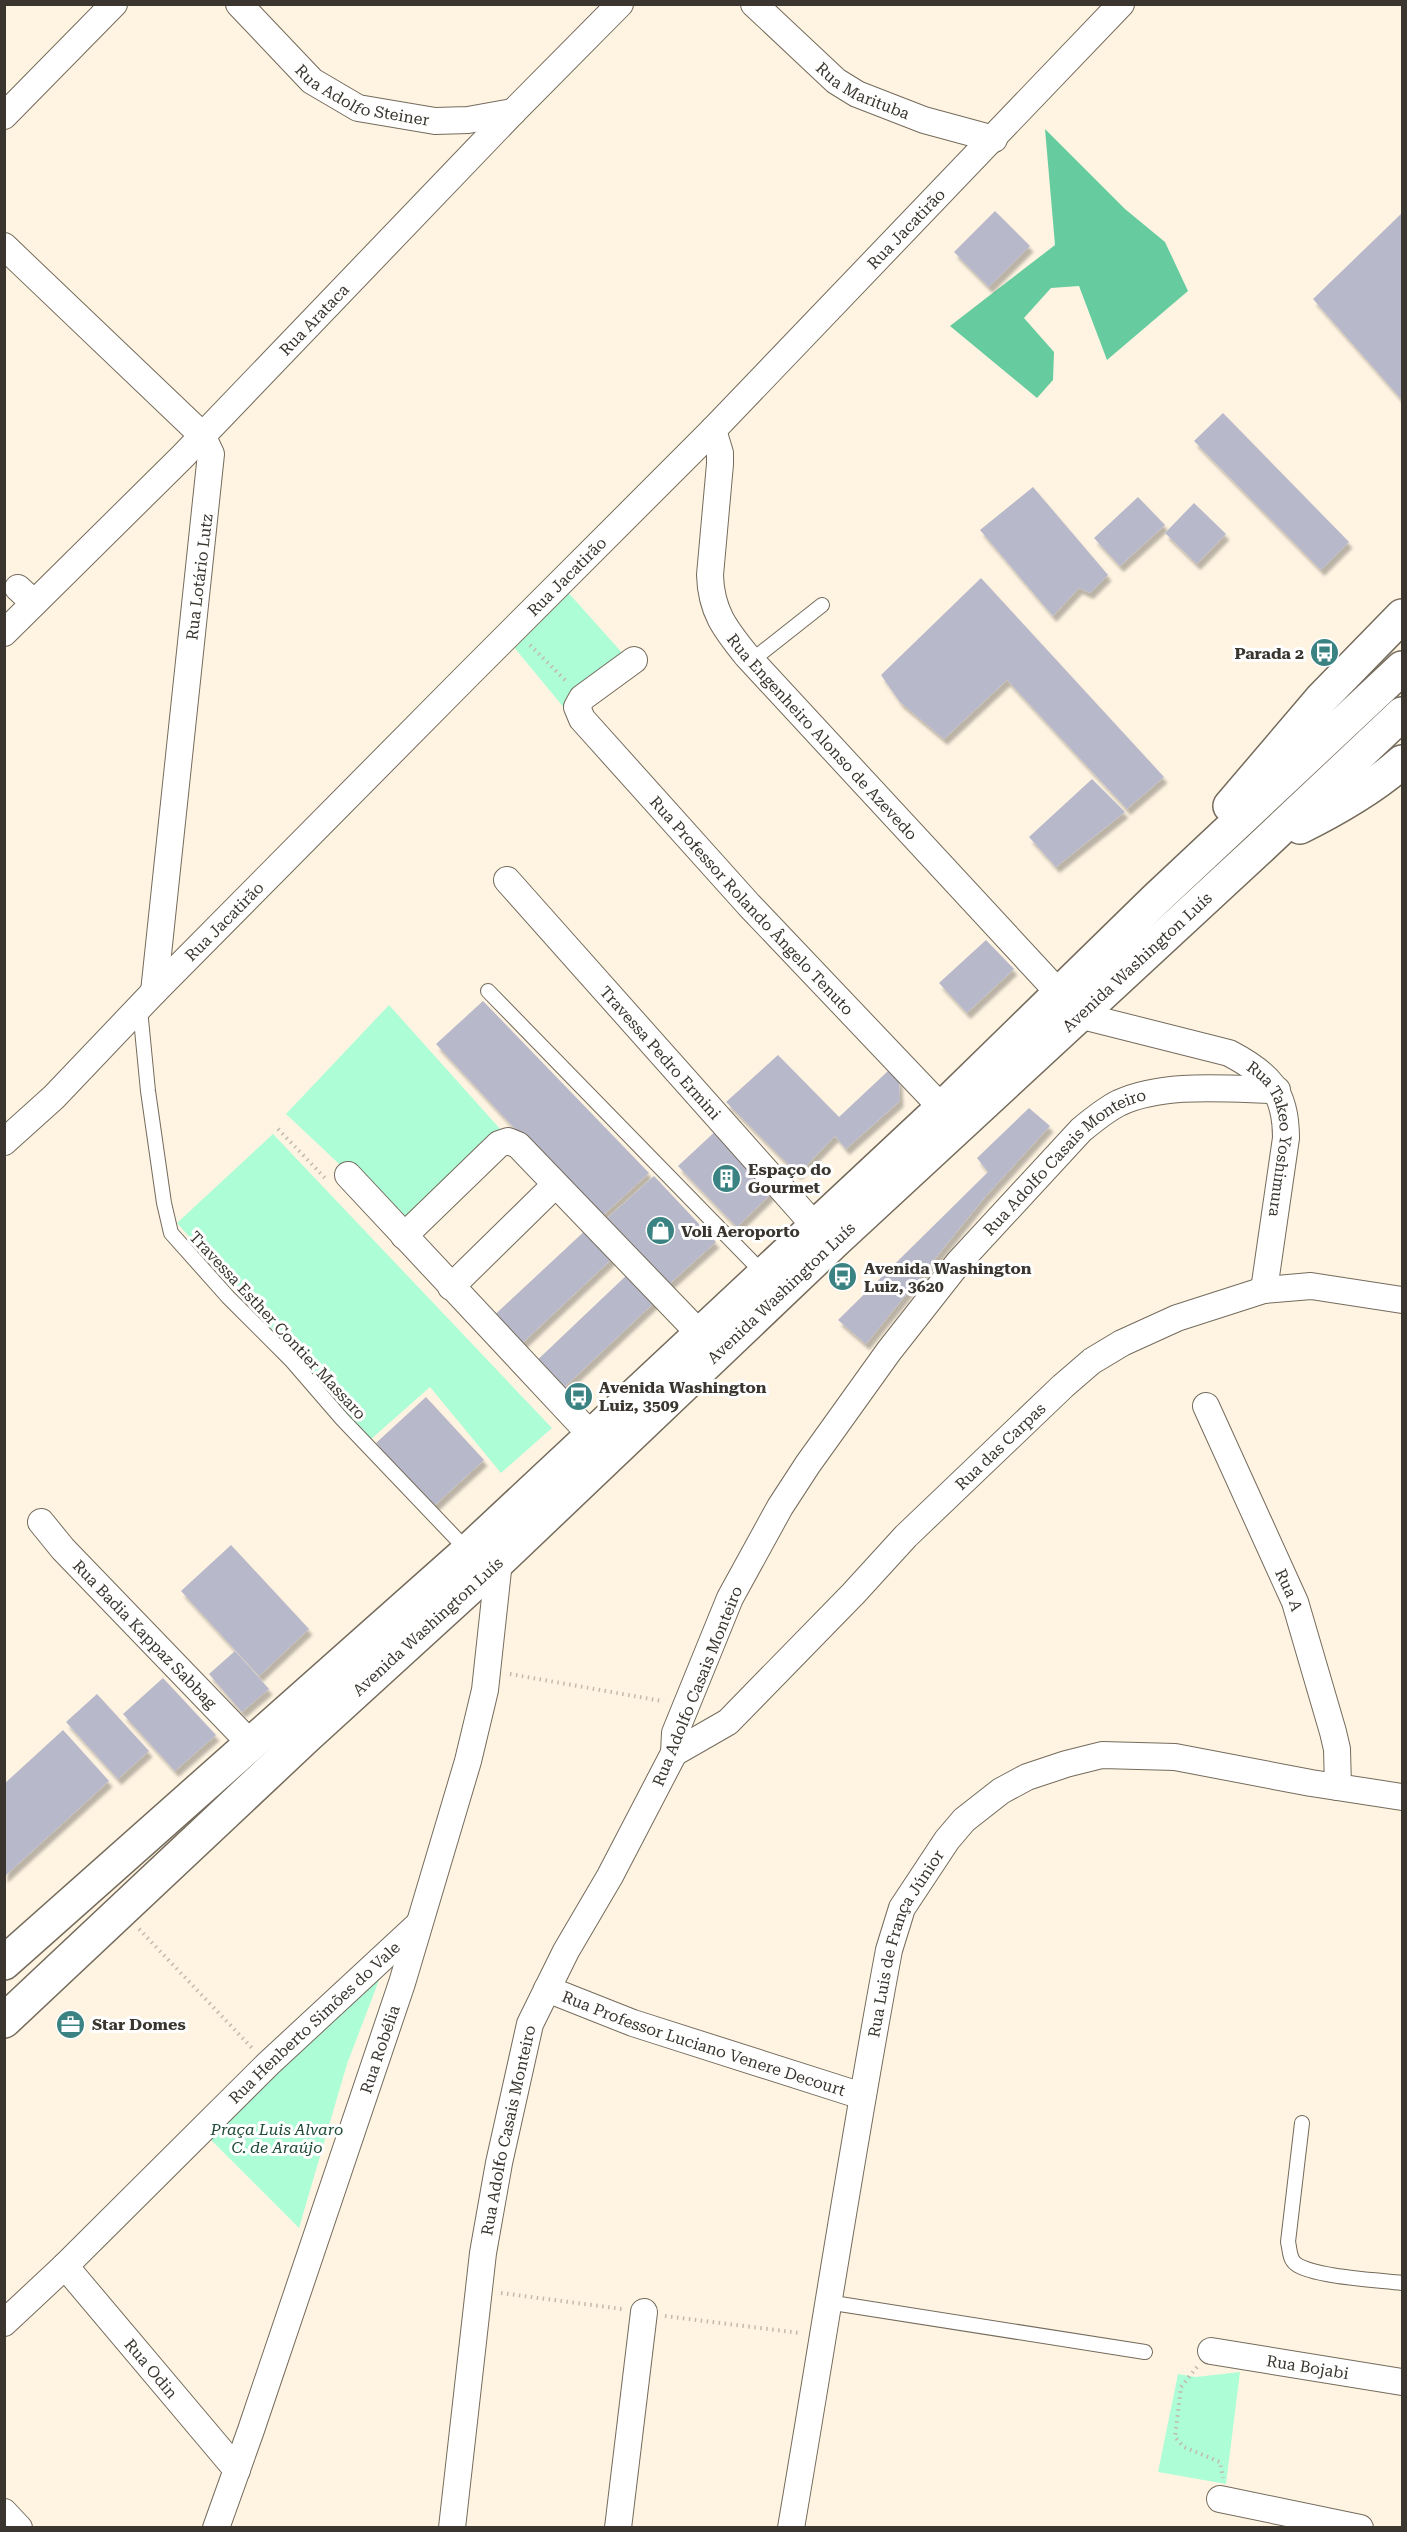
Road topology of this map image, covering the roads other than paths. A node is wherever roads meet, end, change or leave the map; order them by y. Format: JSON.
{"nodes":[{"id":1,"x":114,"y":4,"type":"edge"},
{"id":2,"x":239,"y":4,"type":"edge"},
{"id":3,"x":620,"y":4,"type":"edge"},
{"id":4,"x":754,"y":4,"type":"edge"},
{"id":5,"x":1121,"y":4,"type":"edge"},
{"id":6,"x":513,"y":112,"type":"junction"},
{"id":7,"x":4,"y":116,"type":"edge"},
{"id":8,"x":994,"y":139,"type":"junction"},
{"id":9,"x":4,"y":246,"type":"edge"},
{"id":10,"x":713,"y":430,"type":"junction"},
{"id":11,"x":202,"y":435,"type":"junction"},
{"id":12,"x":822,"y":605,"type":"dead end"},
{"id":13,"x":1402,"y":616,"type":"edge"},
{"id":14,"x":4,"y":633,"type":"edge"},
{"id":15,"x":634,"y":660,"type":"dead end"},
{"id":16,"x":751,"y":661,"type":"junction"},
{"id":17,"x":1402,"y":668,"type":"edge"},
{"id":18,"x":1401,"y":715,"type":"edge"},
{"id":19,"x":1402,"y":762,"type":"edge"},
{"id":20,"x":1262,"y":848,"type":"junction"},
{"id":21,"x":507,"y":880,"type":"dead end"},
{"id":22,"x":1156,"y":899,"type":"junction"},
{"id":23,"x":488,"y":991,"type":"dead end"},
{"id":24,"x":147,"y":1001,"type":"junction"},
{"id":25,"x":1068,"y":1004,"type":"junction"},
{"id":26,"x":1277,"y":1090,"type":"junction"},
{"id":27,"x":942,"y":1108,"type":"junction"},
{"id":28,"x":4,"y":1142,"type":"edge"},
{"id":29,"x":348,"y":1175,"type":"dead end"},
{"id":30,"x":555,"y":1185,"type":"junction"},
{"id":31,"x":814,"y":1226,"type":"junction"},
{"id":32,"x":404,"y":1236,"type":"junction"},
{"id":33,"x":763,"y":1273,"type":"junction"},
{"id":34,"x":451,"y":1287,"type":"junction"},
{"id":35,"x":1264,"y":1290,"type":"junction"},
{"id":36,"x":1402,"y":1300,"type":"edge"},
{"id":37,"x":699,"y":1333,"type":"junction"},
{"id":38,"x":1206,"y":1406,"type":"dead end"},
{"id":39,"x":591,"y":1435,"type":"junction"},
{"id":40,"x":41,"y":1522,"type":"dead end"},
{"id":41,"x":468,"y":1551,"type":"junction"},
{"id":42,"x":499,"y":1561,"type":"junction"},
{"id":43,"x":250,"y":1743,"type":"junction"},
{"id":44,"x":674,"y":1753,"type":"junction"},
{"id":45,"x":1338,"y":1787,"type":"junction"},
{"id":46,"x":1402,"y":1797,"type":"edge"},
{"id":47,"x":420,"y":1923,"type":"junction"},
{"id":48,"x":4,"y":1963,"type":"edge"},
{"id":49,"x":547,"y":1989,"type":"junction"},
{"id":50,"x":4,"y":2021,"type":"edge"},
{"id":51,"x":862,"y":2096,"type":"junction"},
{"id":52,"x":1302,"y":2123,"type":"dead end"},
{"id":53,"x":65,"y":2266,"type":"junction"},
{"id":54,"x":1402,"y":2283,"type":"edge"},
{"id":55,"x":827,"y":2302,"type":"junction"},
{"id":56,"x":644,"y":2312,"type":"dead end"},
{"id":57,"x":4,"y":2323,"type":"edge"},
{"id":58,"x":1211,"y":2351,"type":"road end"},
{"id":59,"x":1145,"y":2352,"type":"dead end"},
{"id":60,"x":1402,"y":2382,"type":"edge"},
{"id":61,"x":237,"y":2470,"type":"junction"},
{"id":62,"x":1220,"y":2499,"type":"road end"},
{"id":63,"x":4,"y":2512,"type":"edge"},
{"id":64,"x":19,"y":2528,"type":"edge"},
{"id":65,"x":216,"y":2528,"type":"edge"},
{"id":66,"x":452,"y":2528,"type":"edge"},
{"id":67,"x":618,"y":2528,"type":"edge"},
{"id":68,"x":791,"y":2528,"type":"edge"},
{"id":69,"x":1360,"y":2528,"type":"edge"}],
"edges":[{"from":1,"to":7,"type":"street"},
{"from":2,"to":6,"type":"street","name":"Rua Adolfo Steiner"},
{"from":3,"to":6,"type":"street","name":"Rua Arataca"},
{"from":4,"to":8,"type":"street","name":"Rua Marituba"},
{"from":5,"to":8,"type":"street","name":"Rua Jacatirão"},
{"from":6,"to":11,"type":"street","name":"Rua Arataca"},
{"from":8,"to":10,"type":"street","name":"Rua Jacatirão"},
{"from":9,"to":11,"type":"street","name":"Rua Lotário Lutz"},
{"from":10,"to":16,"type":"street","name":"Rua Engenheiro Alonso de Azevedo"},
{"from":10,"to":24,"type":"street","name":"Rua Jacatirão"},
{"from":11,"to":14,"type":"street","name":"Rua Arataca"},
{"from":11,"to":24,"type":"street","name":"Rua Lotário Lutz"},
{"from":12,"to":16,"type":"lane"},
{"from":13,"to":22,"type":"highway"},
{"from":15,"to":27,"type":"street","name":"Rua Professor Rolando Ângelo Tenuto"},
{"from":16,"to":25,"type":"street","name":"Rua Engenheiro Alonso de Azevedo"},
{"from":17,"to":22,"type":"highway","name":"Avenida Washington Luís"},
{"from":18,"to":20,"type":"highway","name":"Avenida Washington Luís"},
{"from":19,"to":20,"type":"highway"},
{"from":20,"to":25,"type":"highway","name":"Avenida Washington Luís"},
{"from":21,"to":31,"type":"street","name":"Travessa Pedro Ermini"},
{"from":22,"to":25,"type":"highway","name":"Avenida Washington Luís"},
{"from":23,"to":33,"type":"lane"},
{"from":24,"to":28,"type":"street","name":"Rua Jacatirão"},
{"from":24,"to":41,"type":"lane","name":"Travessa Esther Contier Massaro"},
{"from":25,"to":26,"type":"street","name":"Rua Takeo Yoshimura"},
{"from":25,"to":27,"type":"highway","name":"Avenida Washington Luís"},
{"from":25,"to":42,"type":"highway","name":"Avenida Washington Luís"},
{"from":26,"to":35,"type":"street","name":"Rua Takeo Yoshimura"},
{"from":26,"to":44,"type":"street","name":"Rua Adolfo Casais Monteiro"},
{"from":27,"to":31,"type":"highway","name":"Avenida Washington Luís"},
{"from":29,"to":32,"type":"street"},
{"from":30,"to":32,"type":"street"},
{"from":30,"to":34,"type":"street"},
{"from":30,"to":37,"type":"street"},
{"from":31,"to":33,"type":"highway","name":"Avenida Washington Luís"},
{"from":32,"to":34,"type":"street"},
{"from":33,"to":37,"type":"highway","name":"Avenida Washington Luís"},
{"from":34,"to":39,"type":"street"},
{"from":35,"to":36,"type":"street","name":"Rua das Carpas"},
{"from":35,"to":44,"type":"street","name":"Rua das Carpas"},
{"from":37,"to":39,"type":"highway","name":"Avenida Washington Luís"},
{"from":38,"to":45,"type":"street","name":"Rua A"},
{"from":39,"to":41,"type":"highway","name":"Avenida Washington Luís"},
{"from":40,"to":43,"type":"street","name":"Rua Badia Kappaz Sabbag"},
{"from":41,"to":43,"type":"highway","name":"Avenida Washington Luís"},
{"from":42,"to":47,"type":"street","name":"Rua Robélia"},
{"from":42,"to":50,"type":"highway","name":"Avenida Washington Luís"},
{"from":43,"to":48,"type":"highway","name":"Avenida Washington Luís"},
{"from":44,"to":49,"type":"street","name":"Rua Adolfo Casais Monteiro"},
{"from":45,"to":46,"type":"street","name":"Rua Luis de França Júnior"},
{"from":45,"to":51,"type":"street","name":"Rua Luis de França Júnior"},
{"from":47,"to":53,"type":"street","name":"Rua Henberto Simões do Vale"},
{"from":47,"to":61,"type":"street","name":"Rua Robélia"},
{"from":49,"to":51,"type":"street","name":"Rua Professor Luciano Venere Decourt"},
{"from":49,"to":66,"type":"street","name":"Rua Adolfo Casais Monteiro"},
{"from":51,"to":55,"type":"street","name":"Rua Luis de França Júnior"},
{"from":52,"to":54,"type":"lane"},
{"from":53,"to":57,"type":"street","name":"Rua Henberto Simões do Vale"},
{"from":53,"to":61,"type":"street","name":"Rua Odin"},
{"from":55,"to":59,"type":"lane"},
{"from":55,"to":68,"type":"street","name":"Rua Luis de França Júnior"},
{"from":56,"to":67,"type":"street"},
{"from":58,"to":60,"type":"street","name":"Rua Bojabi"},
{"from":61,"to":65,"type":"street","name":"Rua Robélia"},
{"from":62,"to":69,"type":"street"},
{"from":63,"to":64,"type":"street"}]}
